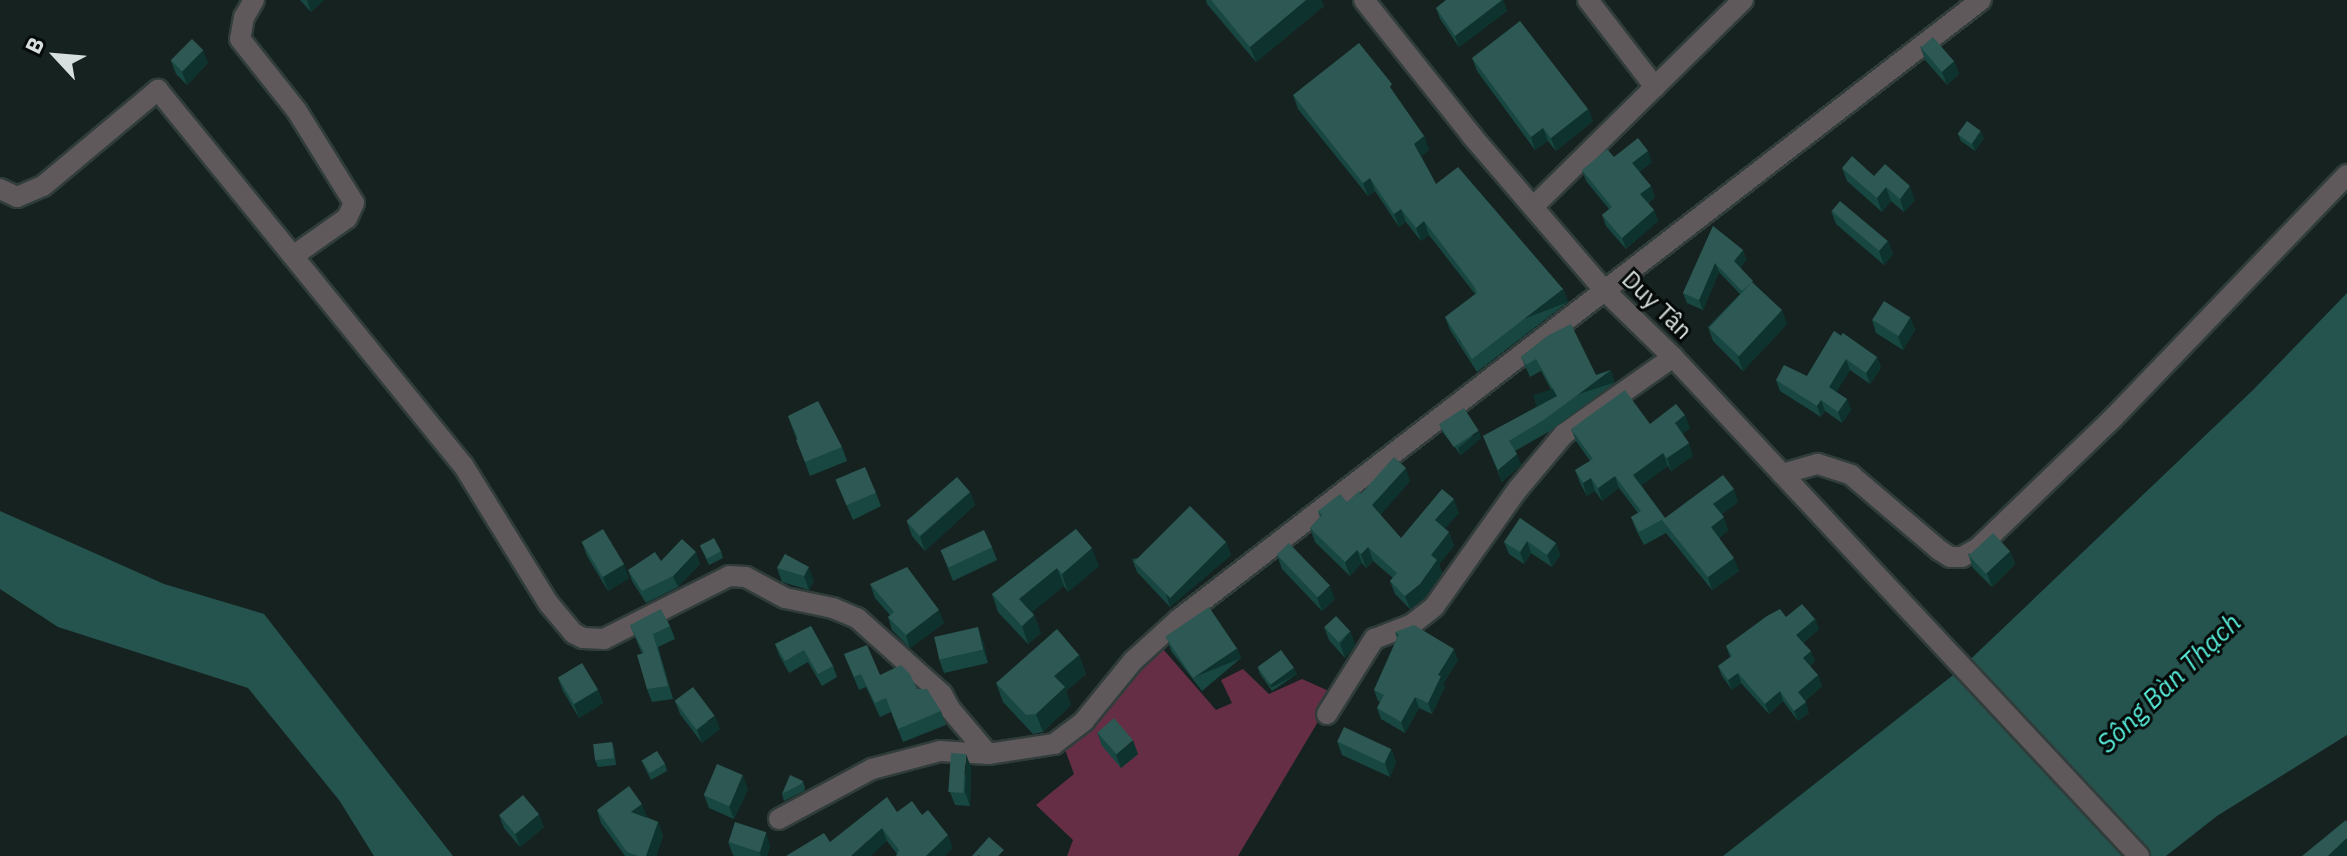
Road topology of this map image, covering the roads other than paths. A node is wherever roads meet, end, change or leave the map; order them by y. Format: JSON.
{"nodes":[{"id":1,"x":254,"y":0,"type":"edge"},
{"id":2,"x":1364,"y":0,"type":"edge"},
{"id":3,"x":1588,"y":0,"type":"edge"},
{"id":4,"x":1743,"y":0,"type":"edge"},
{"id":5,"x":1981,"y":0,"type":"edge"},
{"id":6,"x":1655,"y":87,"type":"junction"},
{"id":7,"x":2347,"y":175,"type":"edge"},
{"id":8,"x":0,"y":189,"type":"edge"},
{"id":9,"x":1533,"y":207,"type":"junction"},
{"id":10,"x":293,"y":256,"type":"junction"},
{"id":11,"x":1603,"y":289,"type":"junction"},
{"id":12,"x":1673,"y":357,"type":"junction"},
{"id":13,"x":1782,"y":474,"type":"junction"},
{"id":14,"x":1327,"y":714,"type":"dead end"},
{"id":15,"x":988,"y":754,"type":"junction"},
{"id":16,"x":779,"y":819,"type":"dead end"},
{"id":17,"x":2139,"y":856,"type":"edge"}],
"edges":[{"from":1,"to":10,"type":"street"},
{"from":2,"to":9,"type":"street","name":"Duy Tân"},
{"from":3,"to":6,"type":"street"},
{"from":4,"to":6,"type":"street"},
{"from":5,"to":11,"type":"street"},
{"from":6,"to":9,"type":"street"},
{"from":7,"to":13,"type":"street"},
{"from":8,"to":10,"type":"street"},
{"from":9,"to":11,"type":"street","name":"Duy Tân"},
{"from":10,"to":15,"type":"street"},
{"from":11,"to":12,"type":"street","name":"Duy Tân"},
{"from":11,"to":15,"type":"street"},
{"from":12,"to":13,"type":"street","name":"Duy Tân"},
{"from":12,"to":14,"type":"street"},
{"from":13,"to":17,"type":"street","name":"Duy Tân"},
{"from":15,"to":16,"type":"street"}]}
